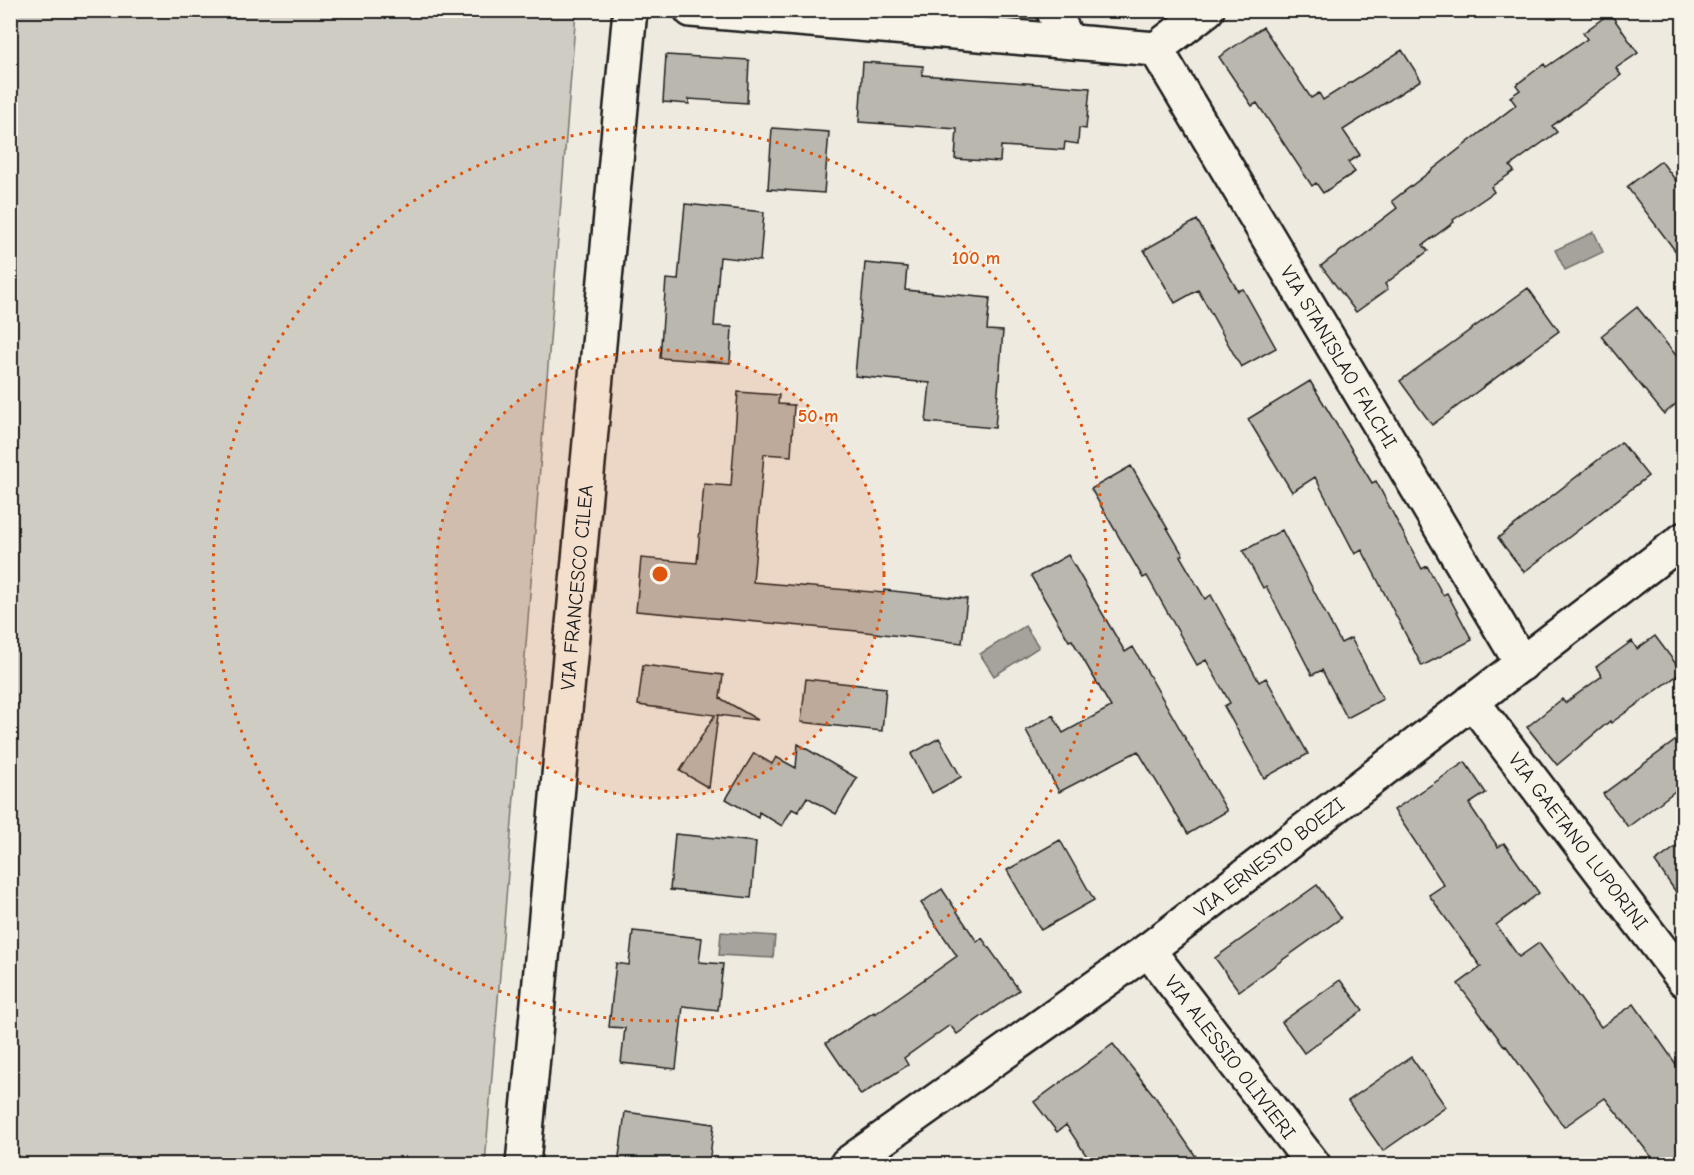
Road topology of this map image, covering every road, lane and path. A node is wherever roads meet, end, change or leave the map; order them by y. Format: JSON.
{"nodes":[{"id":1,"x":630,"y":10,"type":"edge"},
{"id":2,"x":691,"y":10,"type":"edge"},
{"id":3,"x":1053,"y":10,"type":"edge"},
{"id":4,"x":1207,"y":10,"type":"edge"},
{"id":5,"x":1068,"y":42,"type":"junction"},
{"id":6,"x":1156,"y":49,"type":"junction"},
{"id":7,"x":1683,"y":539,"type":"edge"},
{"id":8,"x":1522,"y":664,"type":"junction"},
{"id":9,"x":1472,"y":701,"type":"junction"},
{"id":10,"x":1148,"y":950,"type":"junction"},
{"id":11,"x":1683,"y":980,"type":"edge"},
{"id":12,"x":523,"y":1164,"type":"edge"},
{"id":13,"x":847,"y":1164,"type":"edge"},
{"id":14,"x":1313,"y":1164,"type":"edge"}],
"edges":[{"from":1,"to":12,"type":"street","name":"VIA FRANCESCO CILEA"},
{"from":2,"to":5,"type":"street"},
{"from":3,"to":5,"type":"street"},
{"from":4,"to":6,"type":"street"},
{"from":5,"to":6,"type":"street"},
{"from":6,"to":8,"type":"street","name":"VIA STANISLAO FALCHI"},
{"from":7,"to":8,"type":"street","name":"VIA ERNESTO BOEZI"},
{"from":8,"to":9,"type":"street","name":"VIA ERNESTO BOEZI"},
{"from":9,"to":10,"type":"street","name":"VIA ERNESTO BOEZI"},
{"from":9,"to":11,"type":"street","name":"VIA GAETANO LUPORINI"},
{"from":10,"to":13,"type":"street","name":"VIA ERNESTO BOEZI"},
{"from":10,"to":14,"type":"street","name":"VIA ALESSIO OLIVIERI"}]}
